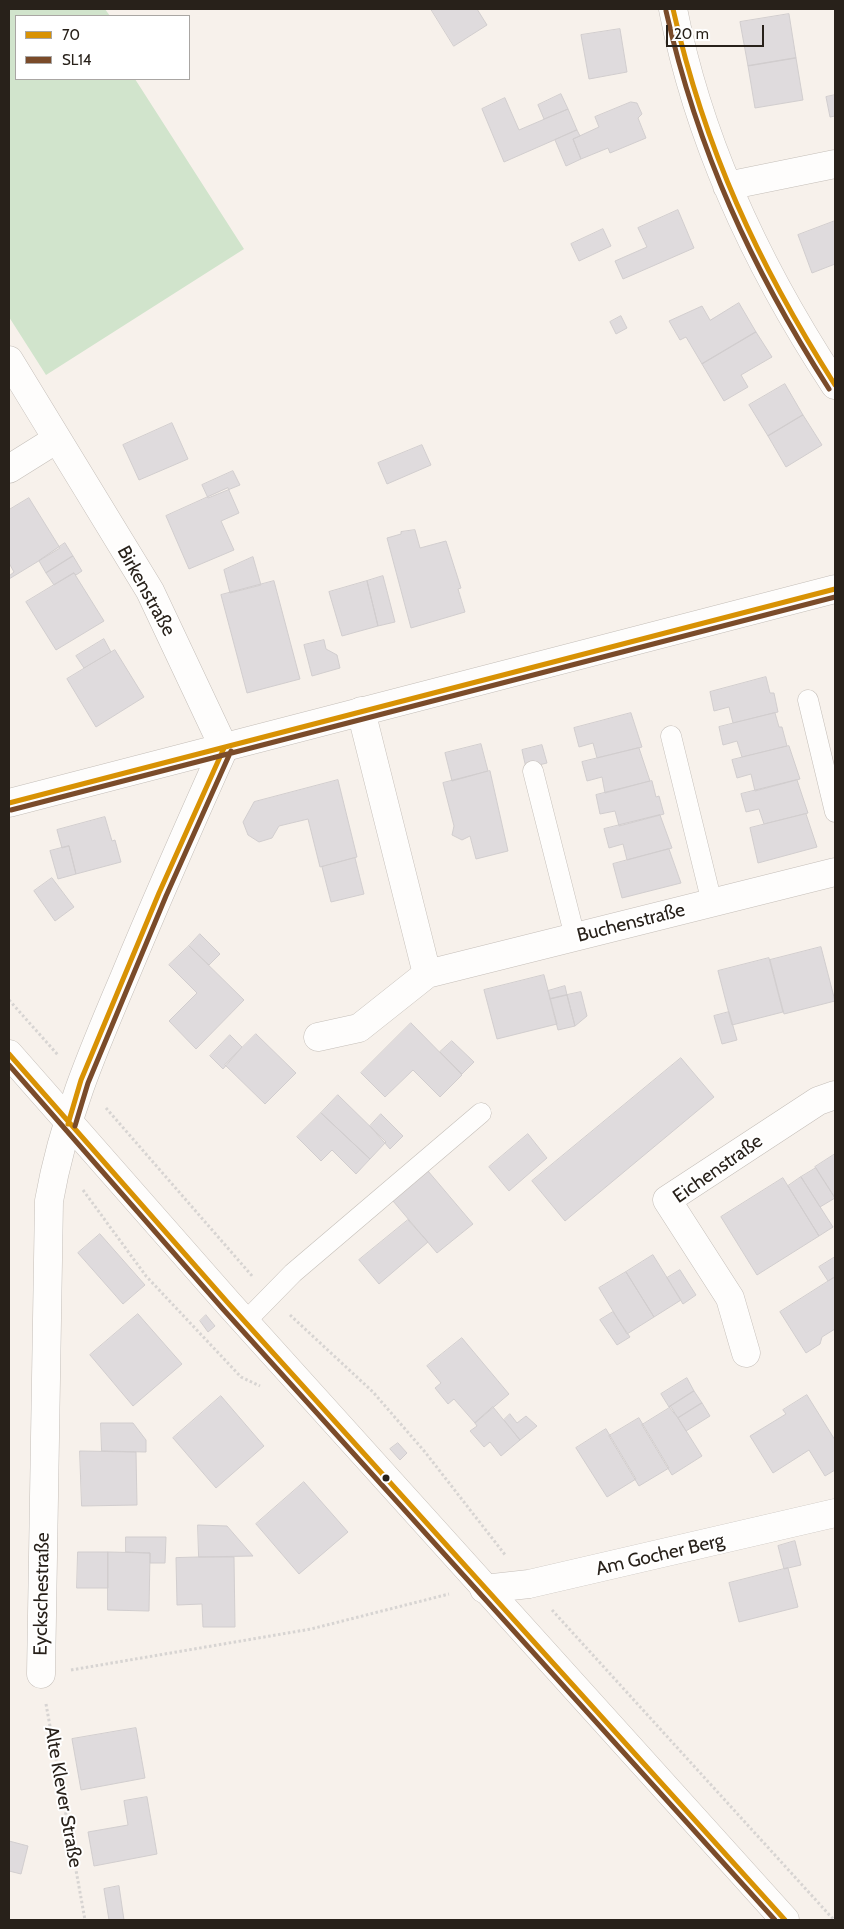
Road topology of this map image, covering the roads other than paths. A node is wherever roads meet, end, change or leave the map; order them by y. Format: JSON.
{"nodes":[{"id":1,"x":673,"y":9,"type":"edge"},
{"id":2,"x":835,"y":164,"type":"edge"},
{"id":3,"x":727,"y":186,"type":"junction"},
{"id":4,"x":9,"y":360,"type":"edge"},
{"id":5,"x":835,"y":385,"type":"edge"},
{"id":6,"x":57,"y":439,"type":"junction"},
{"id":7,"x":9,"y":469,"type":"edge"},
{"id":8,"x":835,"y":589,"type":"edge"},
{"id":9,"x":808,"y":700,"type":"dead end"},
{"id":10,"x":361,"y":711,"type":"junction"},
{"id":11,"x":670,"y":736,"type":"dead end"},
{"id":12,"x":224,"y":748,"type":"junction"},
{"id":13,"x":534,"y":771,"type":"dead end"},
{"id":14,"x":9,"y":802,"type":"edge"},
{"id":15,"x":835,"y":812,"type":"edge"},
{"id":16,"x":835,"y":872,"type":"edge"},
{"id":17,"x":712,"y":903,"type":"junction"},
{"id":18,"x":575,"y":937,"type":"junction"},
{"id":19,"x":428,"y":974,"type":"junction"},
{"id":20,"x":318,"y":1037,"type":"dead end"},
{"id":21,"x":9,"y":1054,"type":"edge"},
{"id":22,"x":835,"y":1095,"type":"edge"},
{"id":23,"x":481,"y":1113,"type":"dead end"},
{"id":24,"x":68,"y":1124,"type":"junction"},
{"id":25,"x":245,"y":1322,"type":"junction"},
{"id":26,"x":746,"y":1353,"type":"dead end"},
{"id":27,"x":835,"y":1513,"type":"edge"},
{"id":28,"x":484,"y":1589,"type":"junction"},
{"id":29,"x":40,"y":1674,"type":"road end"},
{"id":30,"x":785,"y":1920,"type":"edge"}],
"edges":[{"from":1,"to":3,"type":"street"},
{"from":2,"to":3,"type":"street"},
{"from":3,"to":5,"type":"street"},
{"from":4,"to":6,"type":"street","name":"Birkenstraße"},
{"from":6,"to":7,"type":"street"},
{"from":6,"to":12,"type":"street","name":"Birkenstraße"},
{"from":8,"to":10,"type":"street"},
{"from":9,"to":15,"type":"lane"},
{"from":10,"to":12,"type":"street"},
{"from":10,"to":19,"type":"street"},
{"from":11,"to":17,"type":"lane"},
{"from":12,"to":14,"type":"street"},
{"from":12,"to":24,"type":"street","name":"Eyckschestraße"},
{"from":13,"to":18,"type":"lane"},
{"from":16,"to":17,"type":"street","name":"Buchenstraße"},
{"from":17,"to":18,"type":"street","name":"Buchenstraße"},
{"from":18,"to":19,"type":"street","name":"Buchenstraße"},
{"from":19,"to":20,"type":"street","name":"Buchenstraße"},
{"from":21,"to":24,"type":"street"},
{"from":22,"to":26,"type":"street","name":"Eichenstraße"},
{"from":23,"to":25,"type":"lane"},
{"from":24,"to":25,"type":"street"},
{"from":24,"to":29,"type":"street","name":"Eyckschestraße"},
{"from":25,"to":28,"type":"street"},
{"from":27,"to":28,"type":"street","name":"Am Gocher Berg"},
{"from":28,"to":30,"type":"street"}]}
